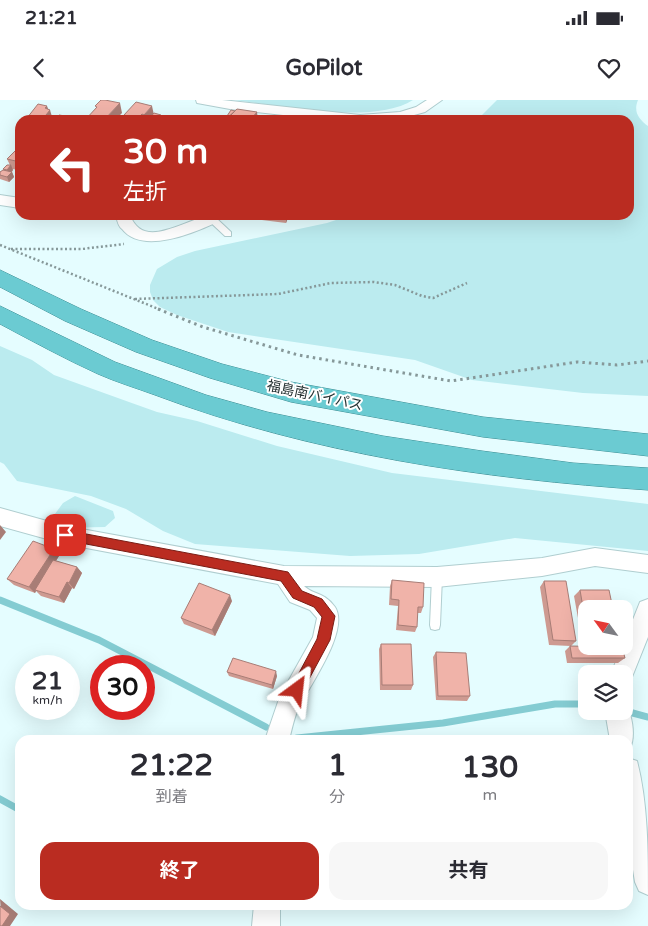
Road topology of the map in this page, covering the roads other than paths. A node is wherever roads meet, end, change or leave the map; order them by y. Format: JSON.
{"nodes":[{"id":1,"x":202,"y":100,"type":"edge"},
{"id":2,"x":436,"y":100,"type":"edge"},
{"id":3,"x":257,"y":108,"type":"junction"},
{"id":4,"x":264,"y":115,"type":"edge"},
{"id":5,"x":339,"y":115,"type":"edge"},
{"id":6,"x":394,"y":115,"type":"edge"},
{"id":7,"x":0,"y":200,"type":"edge"},
{"id":8,"x":15,"y":203,"type":"edge"},
{"id":9,"x":124,"y":220,"type":"edge"},
{"id":10,"x":210,"y":220,"type":"edge"},
{"id":11,"x":213,"y":220,"type":"edge"},
{"id":12,"x":228,"y":234,"type":"dead end"},
{"id":13,"x":0,"y":278,"type":"edge"},
{"id":14,"x":0,"y":314,"type":"edge"},
{"id":15,"x":648,"y":445,"type":"edge"},
{"id":16,"x":648,"y":479,"type":"edge"},
{"id":17,"x":0,"y":517,"type":"edge"},
{"id":18,"x":648,"y":564,"type":"edge"},
{"id":19,"x":284,"y":576,"type":"junction"},
{"id":20,"x":437,"y":577,"type":"junction"},
{"id":21,"x":648,"y":609,"type":"edge"},
{"id":22,"x":435,"y":625,"type":"dead end"},
{"id":23,"x":626,"y":665,"type":"edge"},
{"id":24,"x":619,"y":720,"type":"edge"},
{"id":25,"x":279,"y":735,"type":"edge"},
{"id":26,"x":621,"y":735,"type":"edge"},
{"id":27,"x":633,"y":798,"type":"edge"},
{"id":28,"x":648,"y":882,"type":"edge"},
{"id":29,"x":267,"y":910,"type":"edge"},
{"id":30,"x":266,"y":926,"type":"edge"}],
"edges":[{"from":1,"to":3,"type":"street"},
{"from":2,"to":6,"type":"street"},
{"from":3,"to":4,"type":"street"},
{"from":3,"to":5,"type":"street"},
{"from":7,"to":8,"type":"street"},
{"from":9,"to":10,"type":"street"},
{"from":11,"to":12,"type":"lane"},
{"from":13,"to":15,"type":"highway","name":"福島南バイパス"},
{"from":14,"to":16,"type":"highway"},
{"from":17,"to":19,"type":"street"},
{"from":18,"to":20,"type":"street"},
{"from":19,"to":20,"type":"street"},
{"from":19,"to":25,"type":"street"},
{"from":20,"to":22,"type":"lane"},
{"from":21,"to":23,"type":"street"},
{"from":24,"to":26,"type":"street"},
{"from":27,"to":28,"type":"street"},
{"from":29,"to":30,"type":"street"}]}
